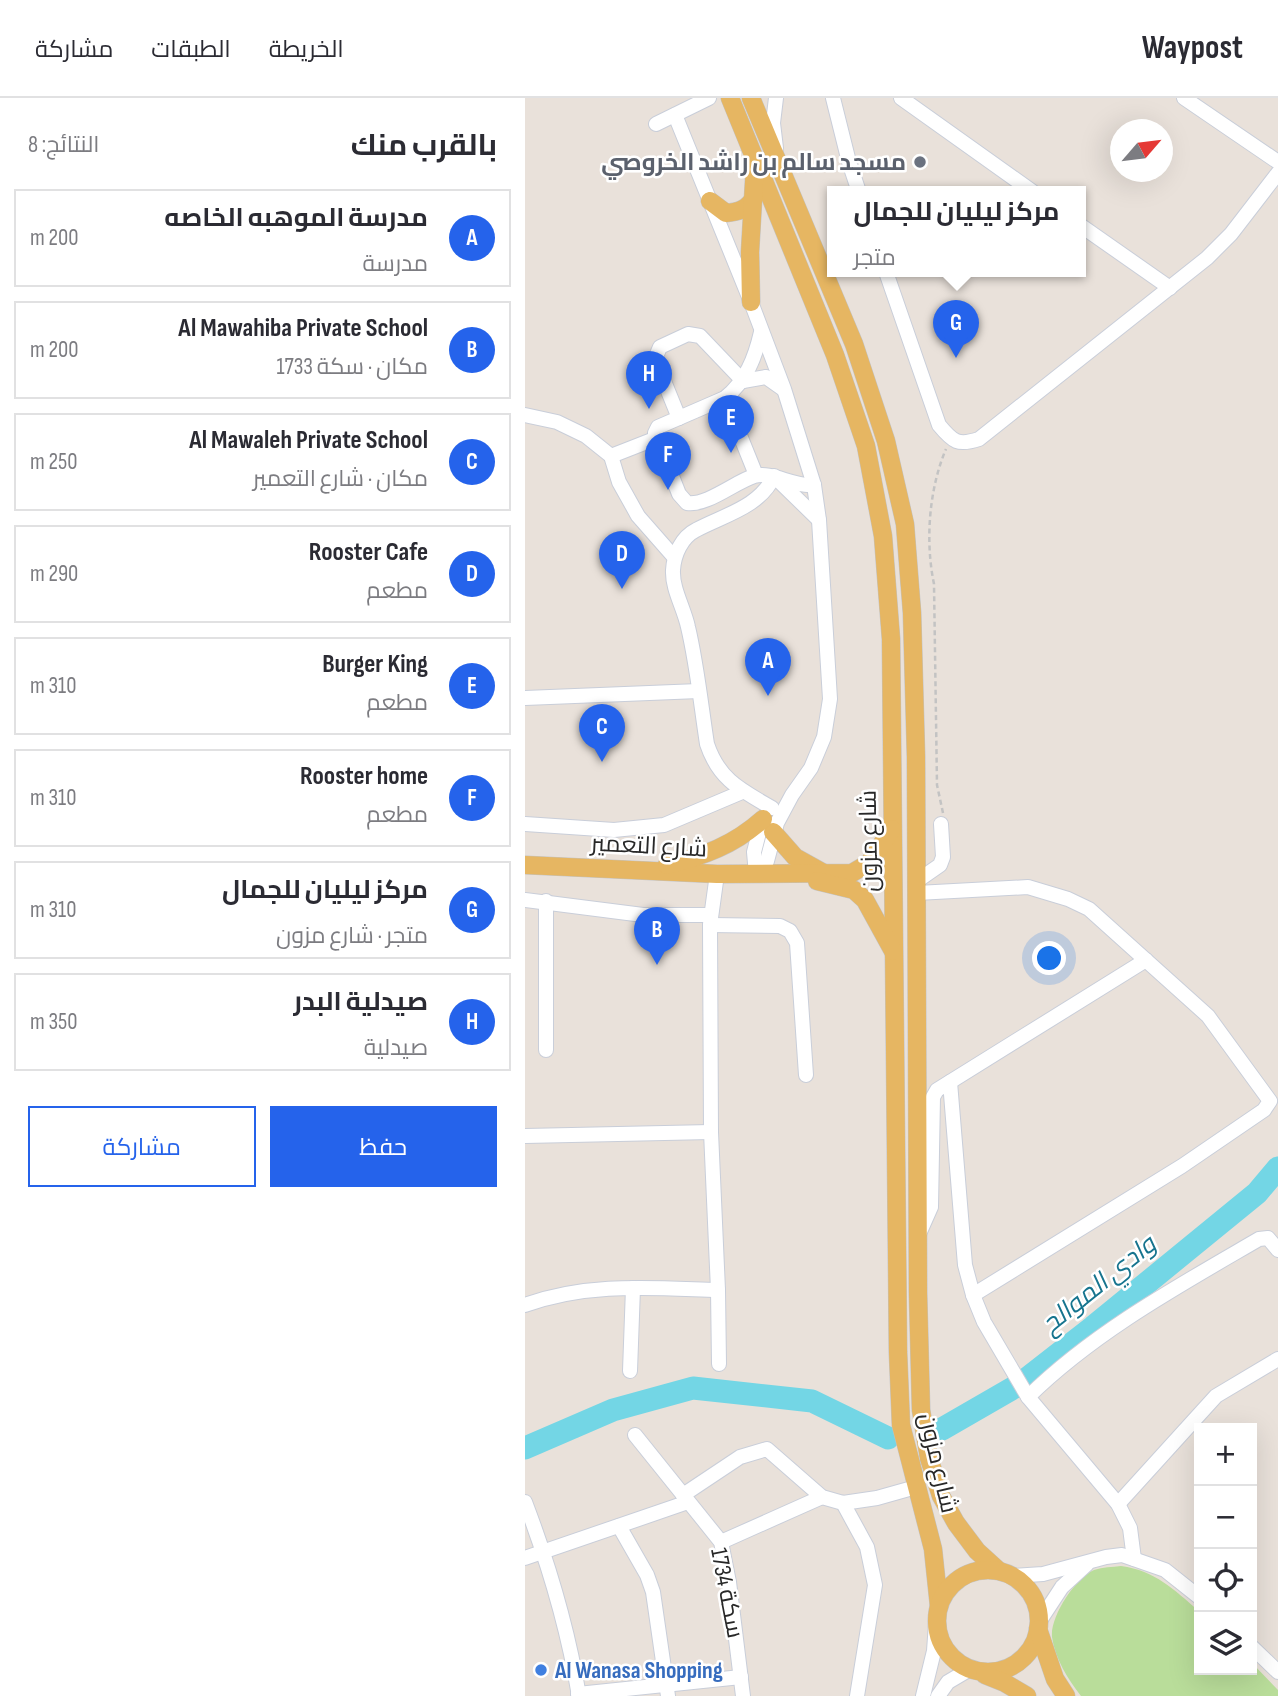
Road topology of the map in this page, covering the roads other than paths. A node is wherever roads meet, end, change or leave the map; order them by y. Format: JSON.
{"nodes":[{"id":1,"x":709,"y":98,"type":"edge"},
{"id":2,"x":730,"y":98,"type":"edge"},
{"id":3,"x":751,"y":98,"type":"edge"},
{"id":4,"x":776,"y":98,"type":"edge"},
{"id":5,"x":833,"y":98,"type":"edge"},
{"id":6,"x":901,"y":98,"type":"edge"},
{"id":7,"x":1184,"y":98,"type":"edge"},
{"id":8,"x":674,"y":115,"type":"junction"},
{"id":9,"x":656,"y":124,"type":"dead end"},
{"id":10,"x":755,"y":155,"type":"junction"},
{"id":11,"x":778,"y":160,"type":"junction"},
{"id":12,"x":1278,"y":162,"type":"edge"},
{"id":13,"x":1278,"y":173,"type":"edge"},
{"id":14,"x":857,"y":186,"type":"edge"},
{"id":15,"x":1025,"y":186,"type":"edge"},
{"id":16,"x":754,"y":198,"type":"junction"},
{"id":17,"x":710,"y":201,"type":"junction"},
{"id":18,"x":1086,"y":229,"type":"edge"},
{"id":19,"x":888,"y":277,"type":"edge"},
{"id":20,"x":1170,"y":288,"type":"junction"},
{"id":21,"x":751,"y":302,"type":"junction"},
{"id":22,"x":761,"y":332,"type":"junction"},
{"id":23,"x":743,"y":380,"type":"junction"},
{"id":24,"x":784,"y":389,"type":"junction"},
{"id":25,"x":725,"y":398,"type":"junction"},
{"id":26,"x":525,"y":415,"type":"edge"},
{"id":27,"x":679,"y":418,"type":"junction"},
{"id":28,"x":657,"y":439,"type":"junction"},
{"id":29,"x":611,"y":456,"type":"junction"},
{"id":30,"x":756,"y":475,"type":"junction"},
{"id":31,"x":774,"y":477,"type":"junction"},
{"id":32,"x":814,"y":485,"type":"junction"},
{"id":33,"x":819,"y":520,"type":"junction"},
{"id":34,"x":674,"y":557,"type":"junction"},
{"id":35,"x":698,"y":691,"type":"junction"},
{"id":36,"x":525,"y":698,"type":"edge"},
{"id":37,"x":742,"y":792,"type":"junction"},
{"id":38,"x":792,"y":794,"type":"junction"},
{"id":39,"x":769,"y":820,"type":"junction"},
{"id":40,"x":525,"y":824,"type":"edge"},
{"id":41,"x":941,"y":824,"type":"road end"},
{"id":42,"x":894,"y":827,"type":"junction"},
{"id":43,"x":525,"y":865,"type":"edge"},
{"id":44,"x":646,"y":870,"type":"junction"},
{"id":45,"x":825,"y":873,"type":"junction"},
{"id":46,"x":717,"y":874,"type":"junction"},
{"id":47,"x":764,"y":875,"type":"junction"},
{"id":48,"x":917,"y":887,"type":"junction"},
{"id":49,"x":525,"y":900,"type":"edge"},
{"id":50,"x":547,"y":901,"type":"junction"},
{"id":51,"x":710,"y":920,"type":"junction"},
{"id":52,"x":895,"y":956,"type":"junction"},
{"id":53,"x":1146,"y":960,"type":"junction"},
{"id":54,"x":545,"y":1050,"type":"dead end"},
{"id":55,"x":806,"y":1074,"type":"dead end"},
{"id":56,"x":950,"y":1083,"type":"junction"},
{"id":57,"x":711,"y":1132,"type":"junction"},
{"id":58,"x":525,"y":1136,"type":"edge"},
{"id":59,"x":918,"y":1237,"type":"junction"},
{"id":60,"x":1278,"y":1250,"type":"edge"},
{"id":61,"x":633,"y":1288,"type":"junction"},
{"id":62,"x":718,"y":1290,"type":"junction"},
{"id":63,"x":974,"y":1295,"type":"junction"},
{"id":64,"x":525,"y":1305,"type":"edge"},
{"id":65,"x":1278,"y":1359,"type":"edge"},
{"id":66,"x":719,"y":1364,"type":"dead end"},
{"id":67,"x":630,"y":1371,"type":"dead end"},
{"id":68,"x":1028,"y":1397,"type":"junction"},
{"id":69,"x":635,"y":1435,"type":"dead end"},
{"id":70,"x":916,"y":1487,"type":"junction"},
{"id":71,"x":822,"y":1496,"type":"junction"},
{"id":72,"x":685,"y":1499,"type":"junction"},
{"id":73,"x":525,"y":1502,"type":"edge"},
{"id":74,"x":843,"y":1503,"type":"junction"},
{"id":75,"x":1118,"y":1504,"type":"junction"},
{"id":76,"x":619,"y":1526,"type":"junction"},
{"id":77,"x":721,"y":1542,"type":"junction"},
{"id":78,"x":544,"y":1552,"type":"junction"},
{"id":79,"x":525,"y":1558,"type":"edge"},
{"id":80,"x":1134,"y":1559,"type":"junction"},
{"id":81,"x":1091,"y":1560,"type":"junction"},
{"id":82,"x":1005,"y":1574,"type":"junction"},
{"id":83,"x":1194,"y":1593,"type":"edge"},
{"id":84,"x":938,"y":1615,"type":"junction"},
{"id":85,"x":1039,"y":1626,"type":"junction"},
{"id":86,"x":1257,"y":1652,"type":"edge"},
{"id":87,"x":974,"y":1671,"type":"junction"},
{"id":88,"x":1278,"y":1672,"type":"edge"},
{"id":89,"x":741,"y":1677,"type":"junction"},
{"id":90,"x":668,"y":1690,"type":"edge"},
{"id":91,"x":578,"y":1695,"type":"edge"},
{"id":92,"x":743,"y":1696,"type":"edge"},
{"id":93,"x":857,"y":1696,"type":"edge"},
{"id":94,"x":923,"y":1696,"type":"edge"},
{"id":95,"x":938,"y":1696,"type":"edge"},
{"id":96,"x":1027,"y":1696,"type":"edge"},
{"id":97,"x":1066,"y":1696,"type":"edge"}],
"edges":[{"from":1,"to":8,"type":"street"},
{"from":2,"to":10,"type":"main road","name":"شارع مزون"},
{"from":3,"to":11,"type":"main road","name":"شارع مزون"},
{"from":4,"to":11,"type":"street"},
{"from":5,"to":14,"type":"street"},
{"from":6,"to":15,"type":"street"},
{"from":7,"to":12,"type":"street"},
{"from":8,"to":9,"type":"street"},
{"from":8,"to":17,"type":"street"},
{"from":10,"to":16,"type":"main road"},
{"from":10,"to":42,"type":"main road","name":"شارع مزون"},
{"from":11,"to":48,"type":"main road","name":"شارع مزون"},
{"from":13,"to":20,"type":"street"},
{"from":16,"to":17,"type":"main road"},
{"from":16,"to":21,"type":"main road"},
{"from":17,"to":21,"type":"street"},
{"from":18,"to":20,"type":"street"},
{"from":19,"to":20,"type":"street"},
{"from":21,"to":22,"type":"street"},
{"from":22,"to":23,"type":"street"},
{"from":22,"to":24,"type":"street"},
{"from":23,"to":24,"type":"street"},
{"from":23,"to":25,"type":"street"},
{"from":23,"to":27,"type":"street"},
{"from":24,"to":32,"type":"street"},
{"from":25,"to":27,"type":"street"},
{"from":25,"to":30,"type":"street"},
{"from":26,"to":29,"type":"street"},
{"from":27,"to":28,"type":"street"},
{"from":28,"to":29,"type":"street"},
{"from":28,"to":30,"type":"street"},
{"from":29,"to":34,"type":"street"},
{"from":30,"to":31,"type":"street"},
{"from":31,"to":32,"type":"street"},
{"from":31,"to":33,"type":"street"},
{"from":31,"to":34,"type":"street"},
{"from":32,"to":33,"type":"street"},
{"from":33,"to":38,"type":"street"},
{"from":34,"to":35,"type":"street"},
{"from":35,"to":36,"type":"street"},
{"from":35,"to":37,"type":"street"},
{"from":37,"to":39,"type":"street"},
{"from":37,"to":40,"type":"street"},
{"from":38,"to":39,"type":"street"},
{"from":38,"to":39,"type":"street"},
{"from":39,"to":44,"type":"main road"},
{"from":39,"to":45,"type":"main road"},
{"from":39,"to":47,"type":"street"},
{"from":41,"to":48,"type":"street"},
{"from":42,"to":45,"type":"main road","name":"شارع التعمير"},
{"from":42,"to":52,"type":"main road","name":"شارع مزون"},
{"from":43,"to":44,"type":"main road","name":"شارع التعمير"},
{"from":44,"to":46,"type":"main road","name":"شارع التعمير"},
{"from":45,"to":47,"type":"main road","name":"شارع التعمير"},
{"from":46,"to":47,"type":"main road","name":"شارع التعمير"},
{"from":46,"to":51,"type":"street"},
{"from":47,"to":52,"type":"main road","name":"شارع التعمير"},
{"from":48,"to":53,"type":"street"},
{"from":48,"to":59,"type":"main road","name":"شارع مزون"},
{"from":49,"to":50,"type":"street"},
{"from":50,"to":51,"type":"street"},
{"from":50,"to":54,"type":"street"},
{"from":51,"to":55,"type":"street"},
{"from":51,"to":57,"type":"street"},
{"from":52,"to":70,"type":"main road","name":"شارع مزون"},
{"from":53,"to":56,"type":"street"},
{"from":53,"to":63,"type":"street"},
{"from":56,"to":59,"type":"street"},
{"from":56,"to":63,"type":"street"},
{"from":57,"to":58,"type":"street"},
{"from":57,"to":62,"type":"street"},
{"from":59,"to":82,"type":"main road","name":"شارع مزون"},
{"from":60,"to":68,"type":"street"},
{"from":61,"to":62,"type":"street"},
{"from":61,"to":64,"type":"street"},
{"from":61,"to":67,"type":"street"},
{"from":62,"to":66,"type":"street"},
{"from":63,"to":68,"type":"street"},
{"from":65,"to":75,"type":"street"},
{"from":68,"to":75,"type":"street"},
{"from":69,"to":72,"type":"street","name":"سكة 1734"},
{"from":70,"to":74,"type":"street"},
{"from":70,"to":84,"type":"main road","name":"شارع مزون"},
{"from":71,"to":72,"type":"street"},
{"from":71,"to":74,"type":"street"},
{"from":71,"to":77,"type":"street"},
{"from":72,"to":76,"type":"street"},
{"from":72,"to":77,"type":"street","name":"سكة 1734"},
{"from":73,"to":78,"type":"street"},
{"from":74,"to":93,"type":"street"},
{"from":75,"to":80,"type":"street"},
{"from":76,"to":78,"type":"street"},
{"from":76,"to":90,"type":"street"},
{"from":77,"to":89,"type":"street","name":"سكة 1734"},
{"from":78,"to":79,"type":"street"},
{"from":78,"to":91,"type":"street"},
{"from":80,"to":81,"type":"street"},
{"from":80,"to":83,"type":"street"},
{"from":81,"to":82,"type":"street"},
{"from":81,"to":85,"type":"street"},
{"from":82,"to":84,"type":"main road"},
{"from":82,"to":85,"type":"main road"},
{"from":84,"to":87,"type":"main road"},
{"from":84,"to":94,"type":"street"},
{"from":85,"to":87,"type":"main road"},
{"from":85,"to":97,"type":"main road"},
{"from":86,"to":88,"type":"street"},
{"from":87,"to":95,"type":"street"},
{"from":87,"to":96,"type":"main road"},
{"from":89,"to":90,"type":"street"},
{"from":89,"to":92,"type":"street","name":"سكة 1734"},
{"from":90,"to":91,"type":"street"}]}
